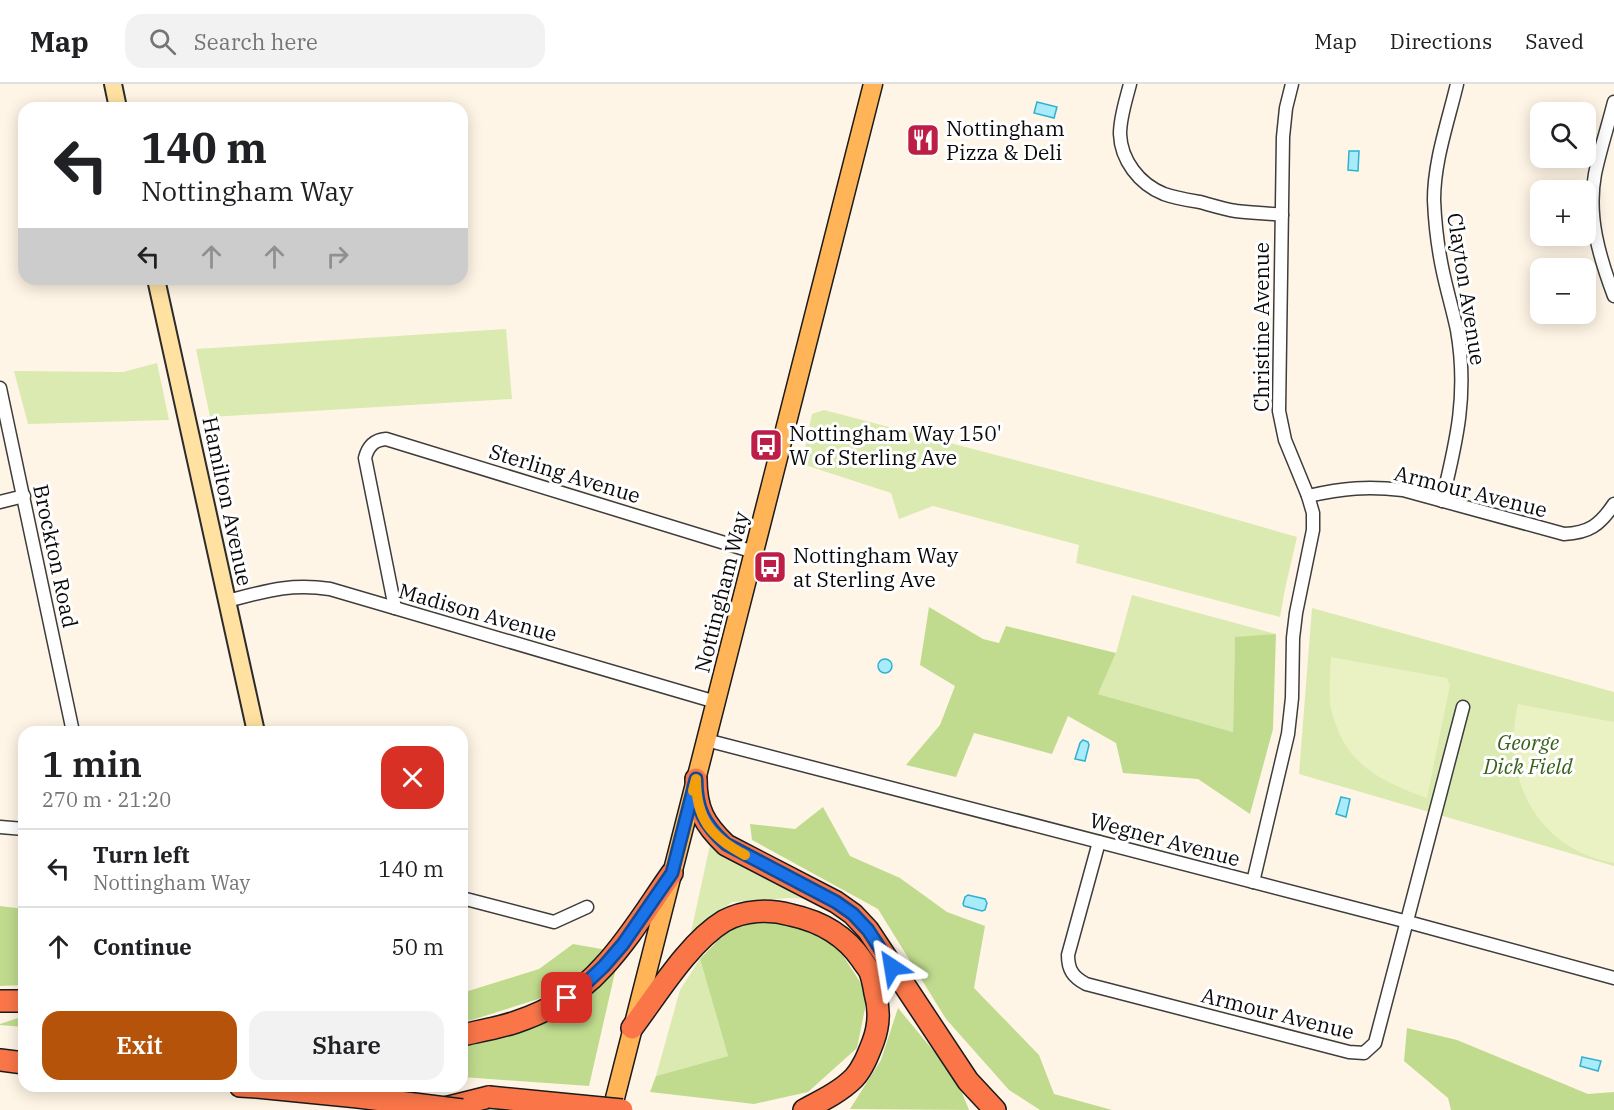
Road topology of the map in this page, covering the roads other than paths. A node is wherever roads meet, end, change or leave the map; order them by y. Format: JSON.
{"nodes":[{"id":1,"x":113,"y":84,"type":"edge"},
{"id":2,"x":873,"y":84,"type":"edge"},
{"id":3,"x":1130,"y":84,"type":"edge"},
{"id":4,"x":1292,"y":84,"type":"edge"},
{"id":5,"x":1457,"y":84,"type":"edge"},
{"id":6,"x":117,"y":102,"type":"edge"},
{"id":7,"x":1614,"y":102,"type":"edge"},
{"id":8,"x":1282,"y":215,"type":"junction"},
{"id":9,"x":157,"y":285,"type":"edge"},
{"id":10,"x":1614,"y":296,"type":"edge"},
{"id":11,"x":0,"y":388,"type":"edge"},
{"id":12,"x":24,"y":496,"type":"junction"},
{"id":13,"x":1308,"y":496,"type":"junction"},
{"id":14,"x":1442,"y":501,"type":"junction"},
{"id":15,"x":0,"y":502,"type":"edge"},
{"id":16,"x":1614,"y":504,"type":"edge"},
{"id":17,"x":754,"y":552,"type":"junction"},
{"id":18,"x":227,"y":601,"type":"junction"},
{"id":19,"x":395,"y":608,"type":"junction"},
{"id":20,"x":716,"y":702,"type":"junction"},
{"id":21,"x":1463,"y":708,"type":"dead end"},
{"id":22,"x":72,"y":726,"type":"edge"},
{"id":23,"x":255,"y":726,"type":"edge"},
{"id":24,"x":706,"y":740,"type":"junction"},
{"id":25,"x":696,"y":779,"type":"junction"},
{"id":26,"x":0,"y":827,"type":"edge"},
{"id":27,"x":18,"y":828,"type":"edge"},
{"id":28,"x":1100,"y":842,"type":"junction"},
{"id":29,"x":672,"y":873,"type":"junction"},
{"id":30,"x":1253,"y":882,"type":"junction"},
{"id":31,"x":468,"y":900,"type":"edge"},
{"id":32,"x":587,"y":907,"type":"dead end"},
{"id":33,"x":1408,"y":922,"type":"junction"},
{"id":34,"x":1614,"y":978,"type":"edge"},
{"id":35,"x":18,"y":1001,"type":"edge"},
{"id":36,"x":0,"y":1002,"type":"edge"},
{"id":37,"x":632,"y":1028,"type":"junction"},
{"id":38,"x":468,"y":1034,"type":"edge"},
{"id":39,"x":0,"y":1046,"type":"edge"},
{"id":40,"x":18,"y":1048,"type":"edge"},
{"id":41,"x":0,"y":1060,"type":"edge"},
{"id":42,"x":18,"y":1062,"type":"edge"},
{"id":43,"x":303,"y":1092,"type":"edge"},
{"id":44,"x":332,"y":1092,"type":"edge"},
{"id":45,"x":453,"y":1109,"type":"edge"},
{"id":46,"x":337,"y":1110,"type":"edge"},
{"id":47,"x":612,"y":1110,"type":"edge"},
{"id":48,"x":622,"y":1110,"type":"edge"},
{"id":49,"x":804,"y":1110,"type":"edge"},
{"id":50,"x":995,"y":1110,"type":"edge"}],
"edges":[{"from":1,"to":6,"type":"main road"},
{"from":2,"to":17,"type":"main road","name":"Nottingham Way"},
{"from":3,"to":8,"type":"street"},
{"from":4,"to":8,"type":"street","name":"Christine Avenue"},
{"from":5,"to":14,"type":"street","name":"Clayton Avenue"},
{"from":7,"to":10,"type":"street"},
{"from":8,"to":13,"type":"street","name":"Christine Avenue"},
{"from":9,"to":18,"type":"main road","name":"Hamilton Avenue"},
{"from":11,"to":12,"type":"street","name":"Brockton Road"},
{"from":12,"to":15,"type":"street"},
{"from":12,"to":22,"type":"street","name":"Brockton Road"},
{"from":13,"to":14,"type":"street","name":"Armour Avenue"},
{"from":13,"to":30,"type":"street","name":"Christine Avenue"},
{"from":14,"to":16,"type":"street","name":"Armour Avenue"},
{"from":17,"to":19,"type":"street","name":"Sterling Avenue"},
{"from":17,"to":20,"type":"main road","name":"Nottingham Way"},
{"from":18,"to":19,"type":"street","name":"Madison Avenue"},
{"from":18,"to":23,"type":"main road","name":"Hamilton Avenue"},
{"from":19,"to":20,"type":"street","name":"Madison Avenue"},
{"from":20,"to":24,"type":"main road","name":"Nottingham Way"},
{"from":21,"to":33,"type":"street","name":"Armour Avenue"},
{"from":24,"to":25,"type":"main road","name":"Nottingham Way"},
{"from":24,"to":28,"type":"street","name":"Wegner Avenue"},
{"from":25,"to":29,"type":"main road","name":"Nottingham Way"},
{"from":25,"to":50,"type":"highway"},
{"from":26,"to":27,"type":"street"},
{"from":28,"to":30,"type":"street","name":"Wegner Avenue"},
{"from":28,"to":33,"type":"street","name":"Armour Avenue"},
{"from":29,"to":37,"type":"main road","name":"Nottingham Way"},
{"from":29,"to":38,"type":"highway"},
{"from":30,"to":33,"type":"street","name":"Wegner Avenue"},
{"from":31,"to":32,"type":"street"},
{"from":33,"to":34,"type":"street","name":"Wegner Avenue"},
{"from":35,"to":36,"type":"highway"},
{"from":37,"to":47,"type":"main road","name":"Nottingham Way"},
{"from":37,"to":49,"type":"highway"},
{"from":39,"to":40,"type":"highway"},
{"from":41,"to":42,"type":"highway"},
{"from":43,"to":45,"type":"highway","bridge":true},
{"from":44,"to":46,"type":"main road"},
{"from":45,"to":48,"type":"highway","bridge":true}]}
